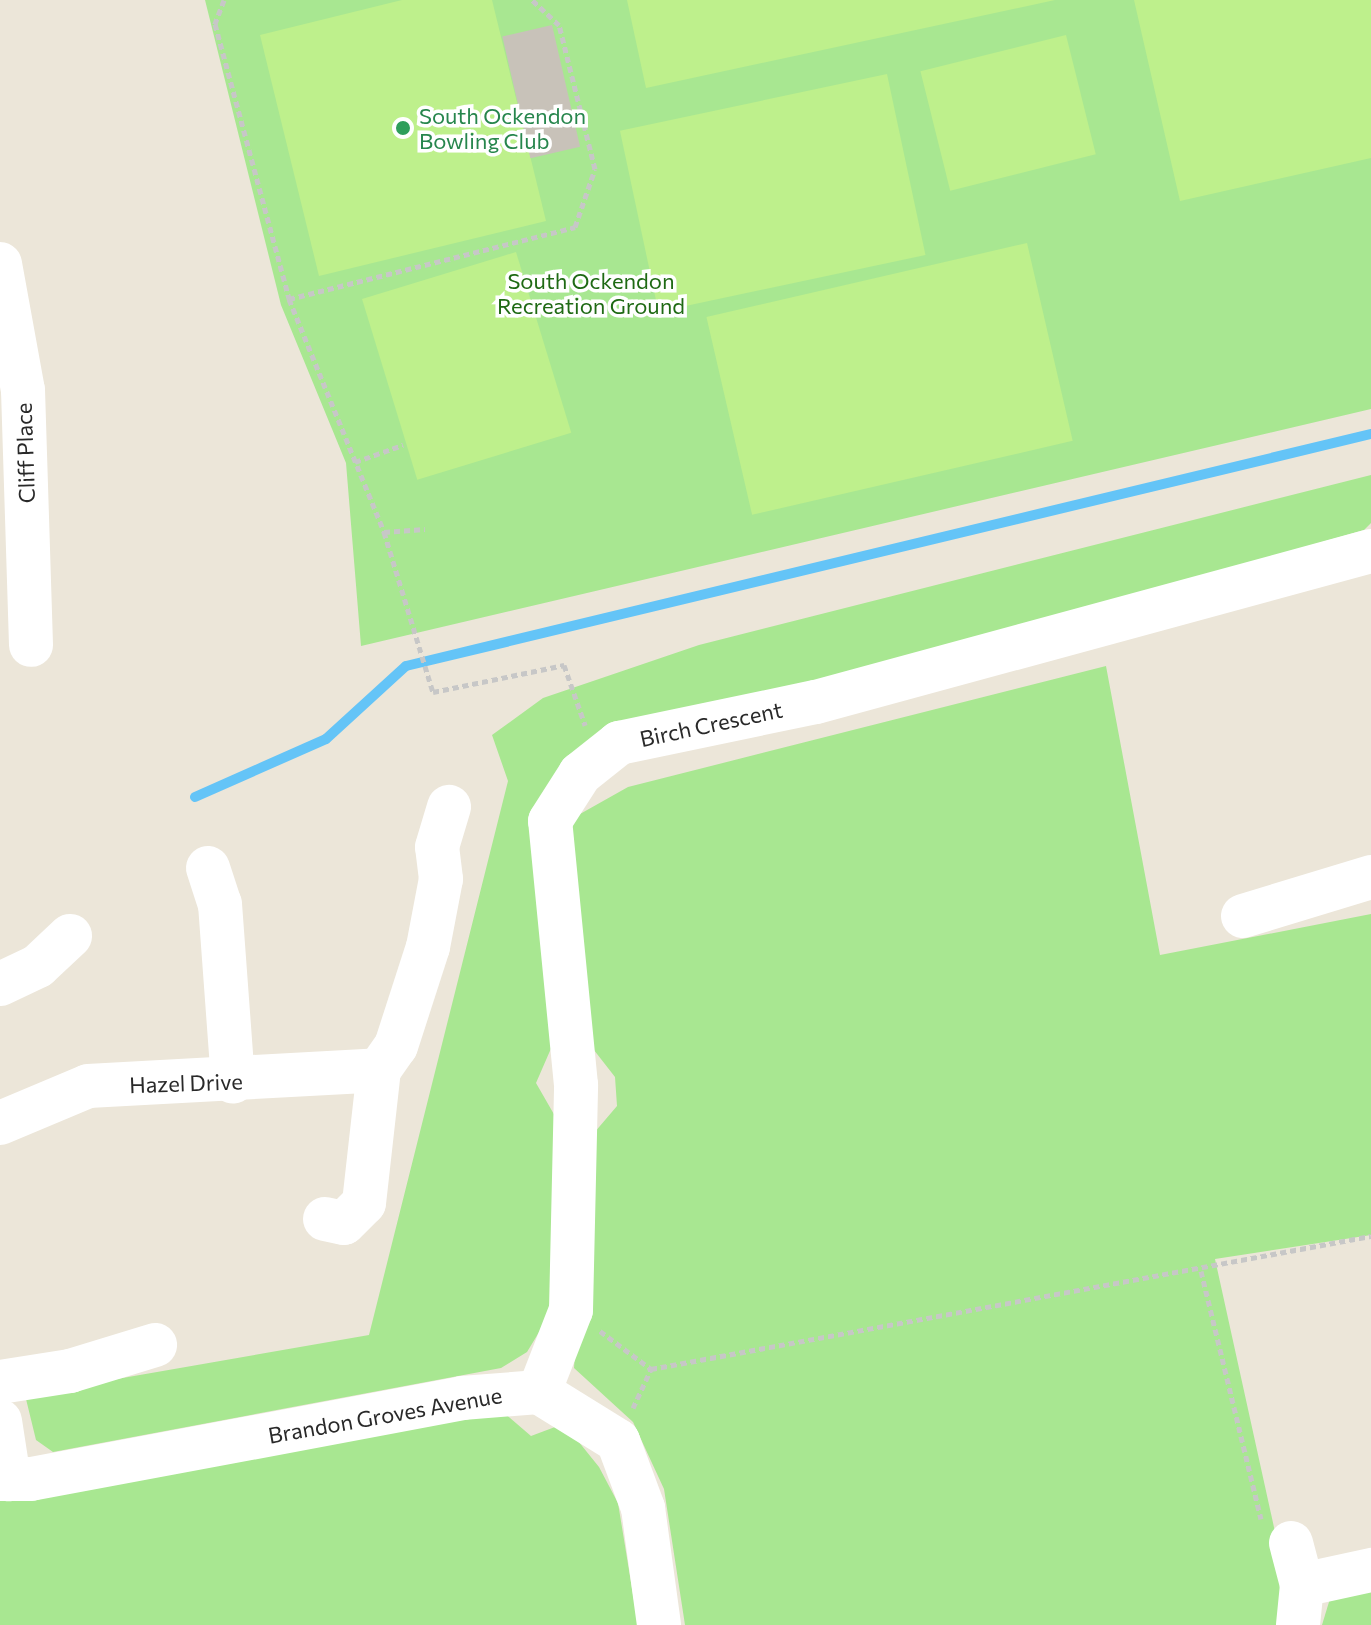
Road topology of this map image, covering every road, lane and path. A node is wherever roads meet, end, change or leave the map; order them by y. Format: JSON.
{"nodes":[{"id":1,"x":224,"y":0,"type":"edge"},
{"id":2,"x":532,"y":0,"type":"edge"},
{"id":3,"x":0,"y":264,"type":"edge"},
{"id":4,"x":289,"y":299,"type":"junction"},
{"id":5,"x":11,"y":392,"type":"edge"},
{"id":6,"x":403,"y":445,"type":"dead end"},
{"id":7,"x":355,"y":462,"type":"junction"},
{"id":8,"x":425,"y":529,"type":"dead end"},
{"id":9,"x":384,"y":532,"type":"junction"},
{"id":10,"x":1371,"y":551,"type":"edge"},
{"id":11,"x":31,"y":645,"type":"dead end"},
{"id":12,"x":598,"y":762,"type":"junction"},
{"id":13,"x":449,"y":807,"type":"dead end"},
{"id":14,"x":208,"y":868,"type":"dead end"},
{"id":15,"x":1371,"y":877,"type":"edge"},
{"id":16,"x":1243,"y":916,"type":"dead end"},
{"id":17,"x":70,"y":936,"type":"dead end"},
{"id":18,"x":0,"y":984,"type":"edge"},
{"id":19,"x":379,"y":1070,"type":"junction"},
{"id":20,"x":233,"y":1082,"type":"junction"},
{"id":21,"x":0,"y":1123,"type":"edge"},
{"id":22,"x":325,"y":1219,"type":"dead end"},
{"id":23,"x":1371,"y":1236,"type":"edge"},
{"id":24,"x":1201,"y":1271,"type":"junction"},
{"id":25,"x":571,"y":1310,"type":"junction"},
{"id":26,"x":155,"y":1345,"type":"dead end"},
{"id":27,"x":0,"y":1382,"type":"edge"},
{"id":28,"x":539,"y":1392,"type":"junction"},
{"id":29,"x":0,"y":1421,"type":"edge"},
{"id":30,"x":4,"y":1479,"type":"edge"},
{"id":31,"x":1278,"y":1538,"type":"joint"},
{"id":32,"x":1371,"y":1570,"type":"edge"},
{"id":33,"x":1300,"y":1605,"type":"edge"},
{"id":34,"x":659,"y":1625,"type":"edge"}],
"edges":[{"from":1,"to":4,"type":"path"},
{"from":2,"to":4,"type":"path"},
{"from":3,"to":5,"type":"street","name":"Cliff Place"},
{"from":4,"to":7,"type":"path"},
{"from":5,"to":11,"type":"street","name":"Cliff Place"},
{"from":6,"to":7,"type":"path"},
{"from":7,"to":9,"type":"path"},
{"from":8,"to":9,"type":"path"},
{"from":9,"to":12,"type":"path"},
{"from":10,"to":12,"type":"street","name":"Birch Crescent"},
{"from":12,"to":25,"type":"street","name":"Birch Crescent"},
{"from":13,"to":19,"type":"street"},
{"from":14,"to":20,"type":"street"},
{"from":15,"to":16,"type":"street"},
{"from":17,"to":18,"type":"street"},
{"from":19,"to":20,"type":"street","name":"Hazel Drive"},
{"from":19,"to":22,"type":"street"},
{"from":20,"to":21,"type":"street","name":"Hazel Drive"},
{"from":23,"to":24,"type":"path"},
{"from":24,"to":25,"type":"path"},
{"from":24,"to":31,"type":"path"},
{"from":25,"to":28,"type":"street","name":"Birch Crescent"},
{"from":26,"to":27,"type":"street"},
{"from":28,"to":30,"type":"street","name":"Brandon Groves Avenue"},
{"from":28,"to":34,"type":"street"},
{"from":29,"to":30,"type":"street"},
{"from":31,"to":33,"type":"street"},
{"from":32,"to":33,"type":"street"}]}
